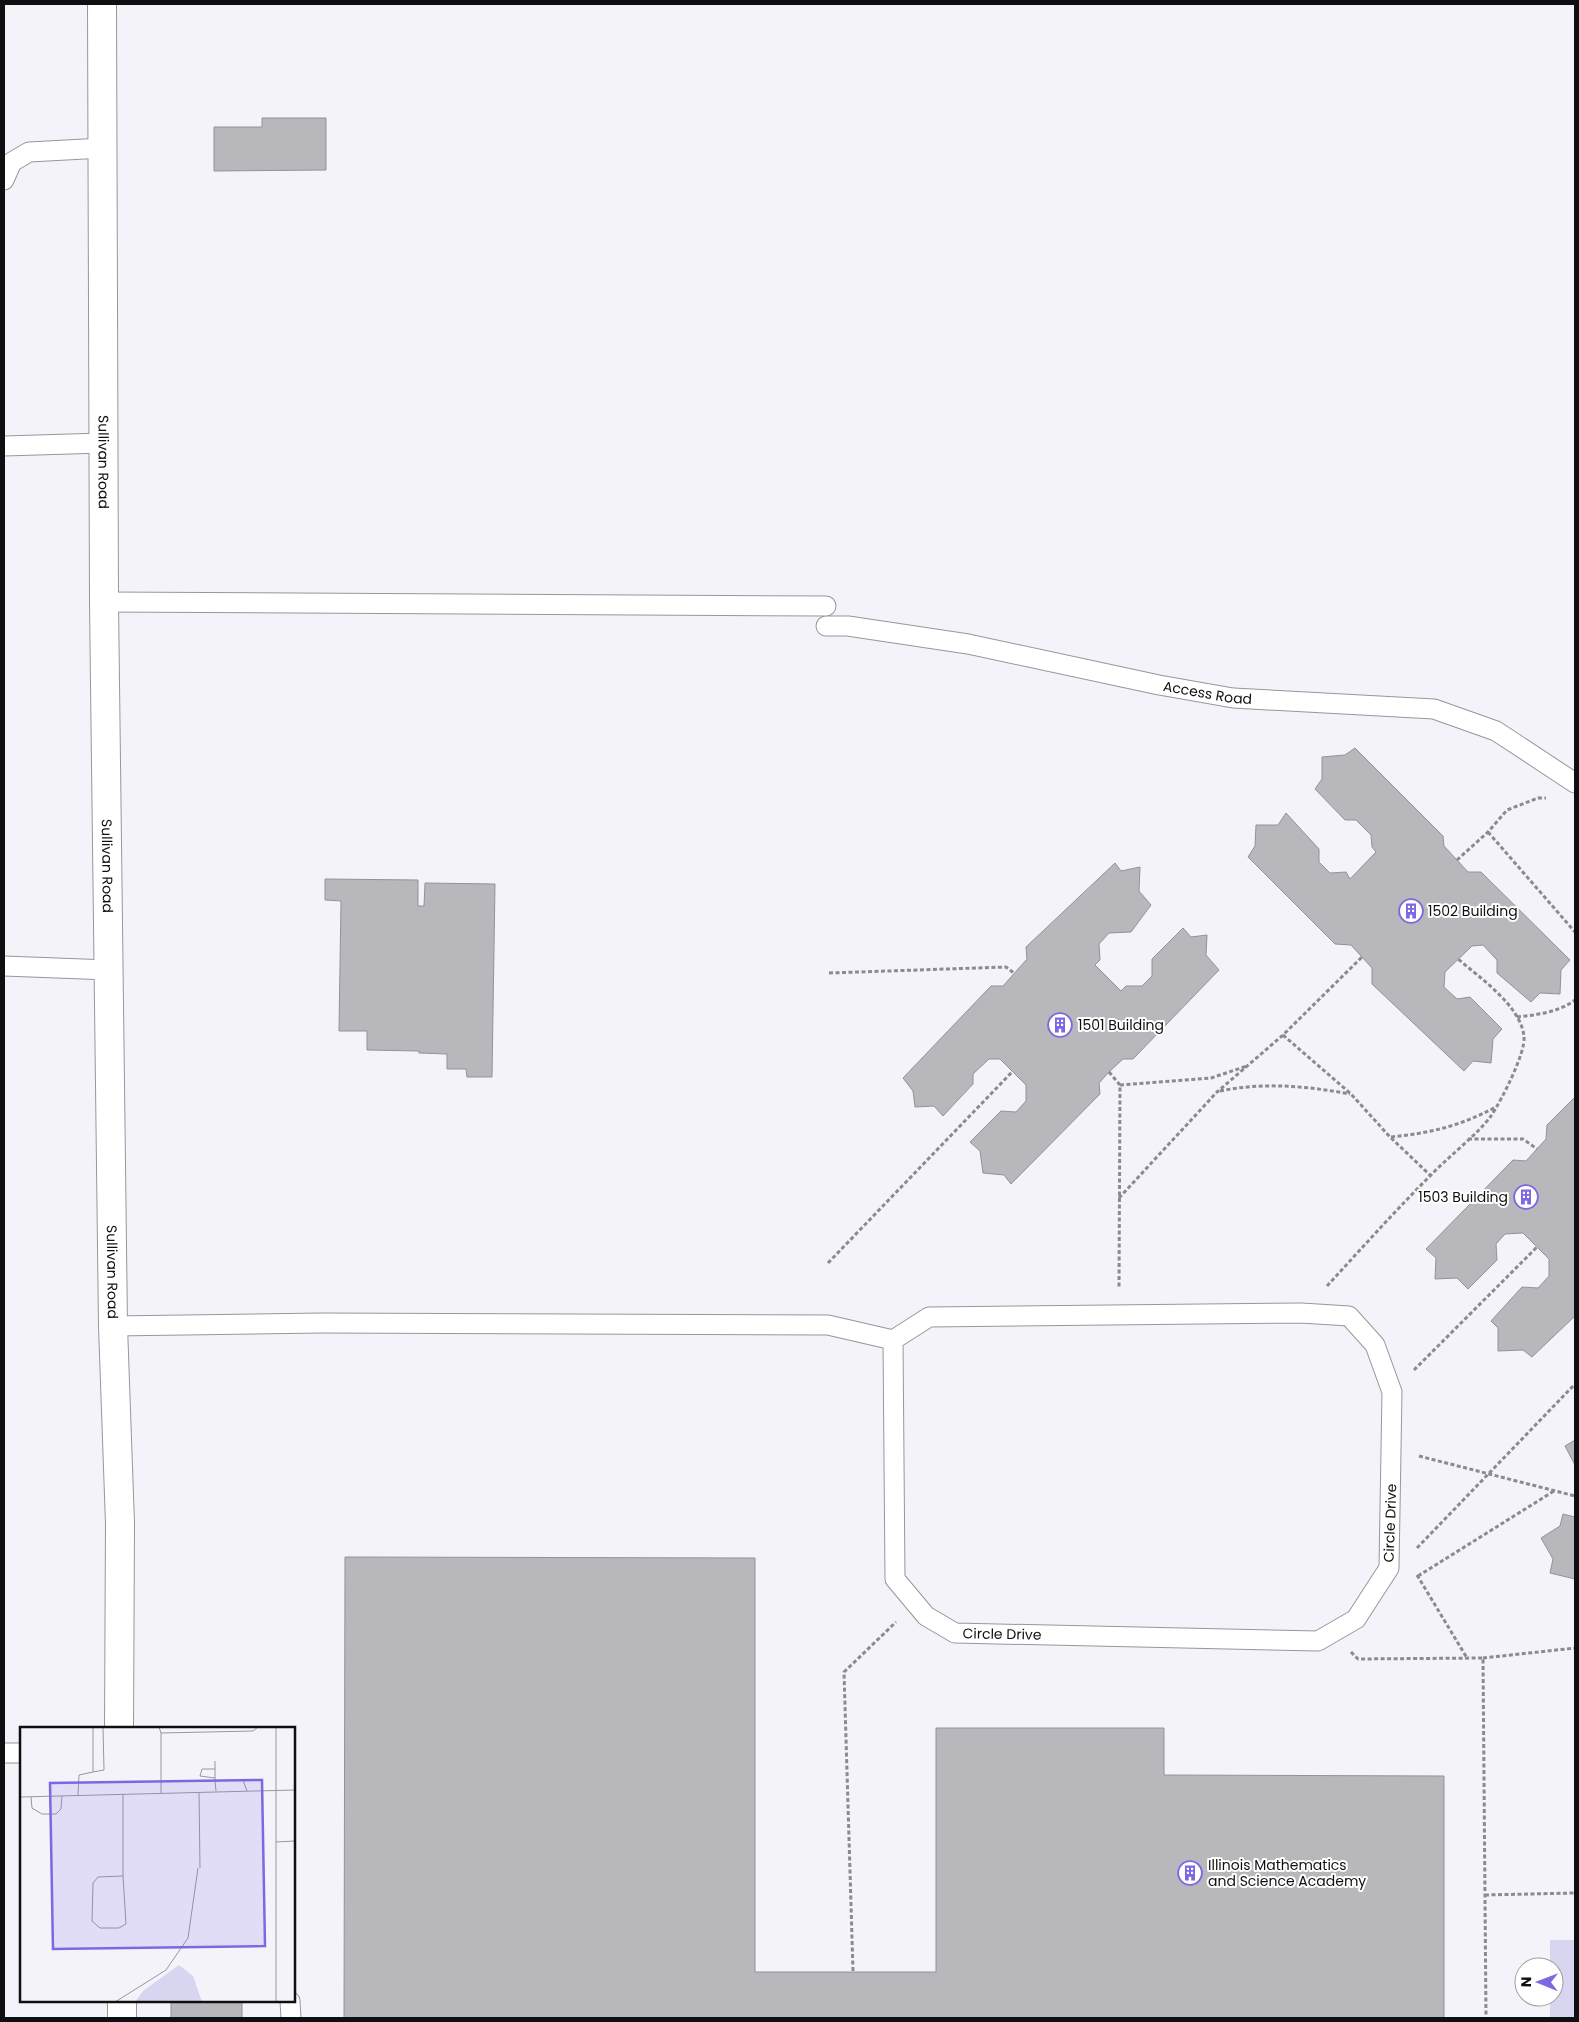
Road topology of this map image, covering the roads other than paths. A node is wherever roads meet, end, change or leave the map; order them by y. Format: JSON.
{"nodes":[{"id":1,"x":102,"y":4,"type":"edge"},
{"id":2,"x":103,"y":148,"type":"junction"},
{"id":3,"x":4,"y":180,"type":"edge"},
{"id":4,"x":103,"y":443,"type":"junction"},
{"id":5,"x":4,"y":446,"type":"edge"},
{"id":6,"x":104,"y":602,"type":"junction"},
{"id":7,"x":826,"y":606,"type":"dead end"},
{"id":8,"x":826,"y":626,"type":"dead end"},
{"id":9,"x":1575,"y":783,"type":"edge"},
{"id":10,"x":4,"y":966,"type":"edge"},
{"id":11,"x":109,"y":970,"type":"junction"},
{"id":12,"x":114,"y":1326,"type":"junction"},
{"id":13,"x":893,"y":1340,"type":"junction"},
{"id":14,"x":120,"y":1727,"type":"edge"},
{"id":15,"x":4,"y":1753,"type":"edge"},
{"id":16,"x":20,"y":1753,"type":"edge"},
{"id":17,"x":122,"y":2002,"type":"edge"},
{"id":18,"x":290,"y":2002,"type":"edge"},
{"id":19,"x":122,"y":2018,"type":"edge"},
{"id":20,"x":291,"y":2018,"type":"edge"}],
"edges":[{"from":1,"to":2,"type":"street","name":"Sullivan Road"},
{"from":2,"to":3,"type":"lane"},
{"from":2,"to":4,"type":"street","name":"Sullivan Road"},
{"from":4,"to":5,"type":"lane"},
{"from":4,"to":6,"type":"street","name":"Sullivan Road"},
{"from":6,"to":7,"type":"lane"},
{"from":6,"to":11,"type":"street","name":"Sullivan Road"},
{"from":8,"to":9,"type":"lane","name":"Access Road"},
{"from":10,"to":11,"type":"lane"},
{"from":11,"to":12,"type":"street","name":"Sullivan Road"},
{"from":12,"to":13,"type":"lane"},
{"from":12,"to":14,"type":"street","name":"Sullivan Road"},
{"from":13,"to":13,"type":"lane","name":"Circle Drive"},
{"from":15,"to":16,"type":"lane"},
{"from":17,"to":19,"type":"street"},
{"from":18,"to":20,"type":"lane"}]}
